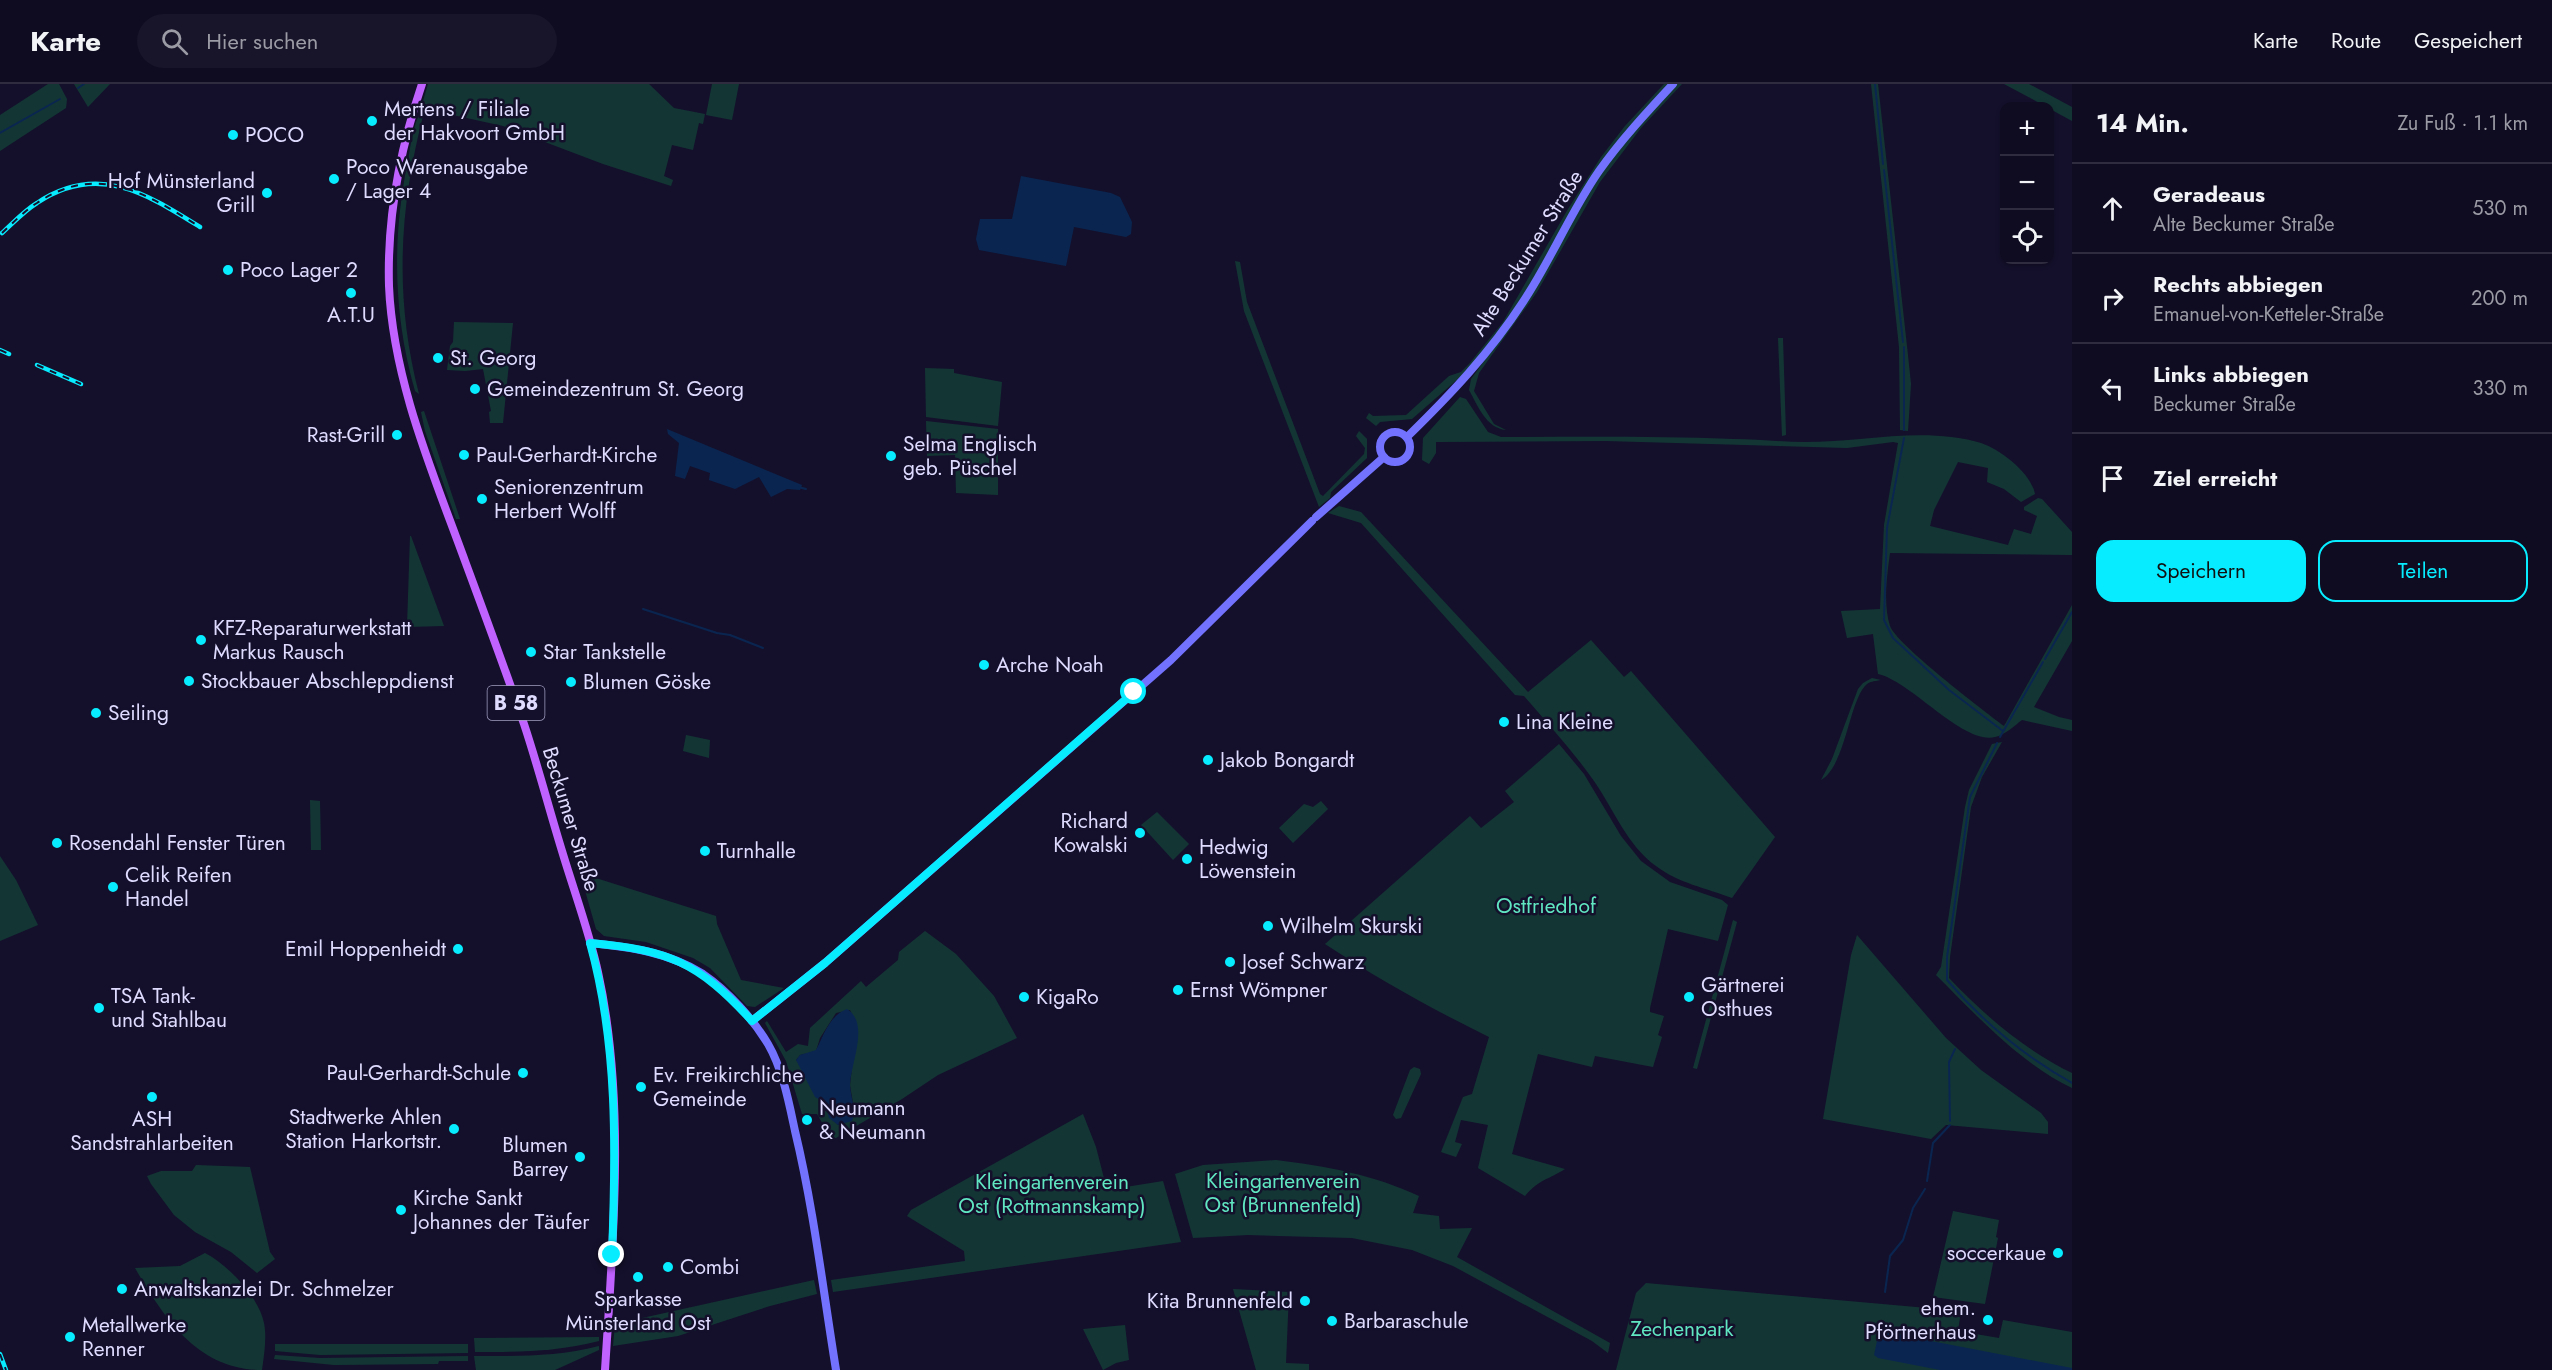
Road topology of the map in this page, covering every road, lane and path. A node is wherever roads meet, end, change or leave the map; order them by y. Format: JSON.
{"nodes":[{"id":1,"x":422,"y":84,"type":"edge"},
{"id":2,"x":1673,"y":84,"type":"edge"},
{"id":3,"x":1407,"y":437,"type":"junction"},
{"id":4,"x":1384,"y":457,"type":"junction"},
{"id":5,"x":590,"y":943,"type":"junction"},
{"id":6,"x":752,"y":1021,"type":"junction"},
{"id":7,"x":604,"y":1370,"type":"edge"},
{"id":8,"x":836,"y":1370,"type":"edge"}],
"edges":[{"from":1,"to":5,"type":"main road","name":"Beckumer Straße","number":"B 58"},
{"from":2,"to":3,"type":"street","name":"Alte Beckumer Straße"},
{"from":3,"to":4,"type":"street","name":"Alte Beckumer Straße"},
{"from":3,"to":4,"type":"street"},
{"from":4,"to":6,"type":"street","name":"Alte Beckumer Straße"},
{"from":5,"to":6,"type":"street"},
{"from":5,"to":7,"type":"main road","name":"Beckumer Straße","number":"B 58"},
{"from":6,"to":8,"type":"street"}]}
